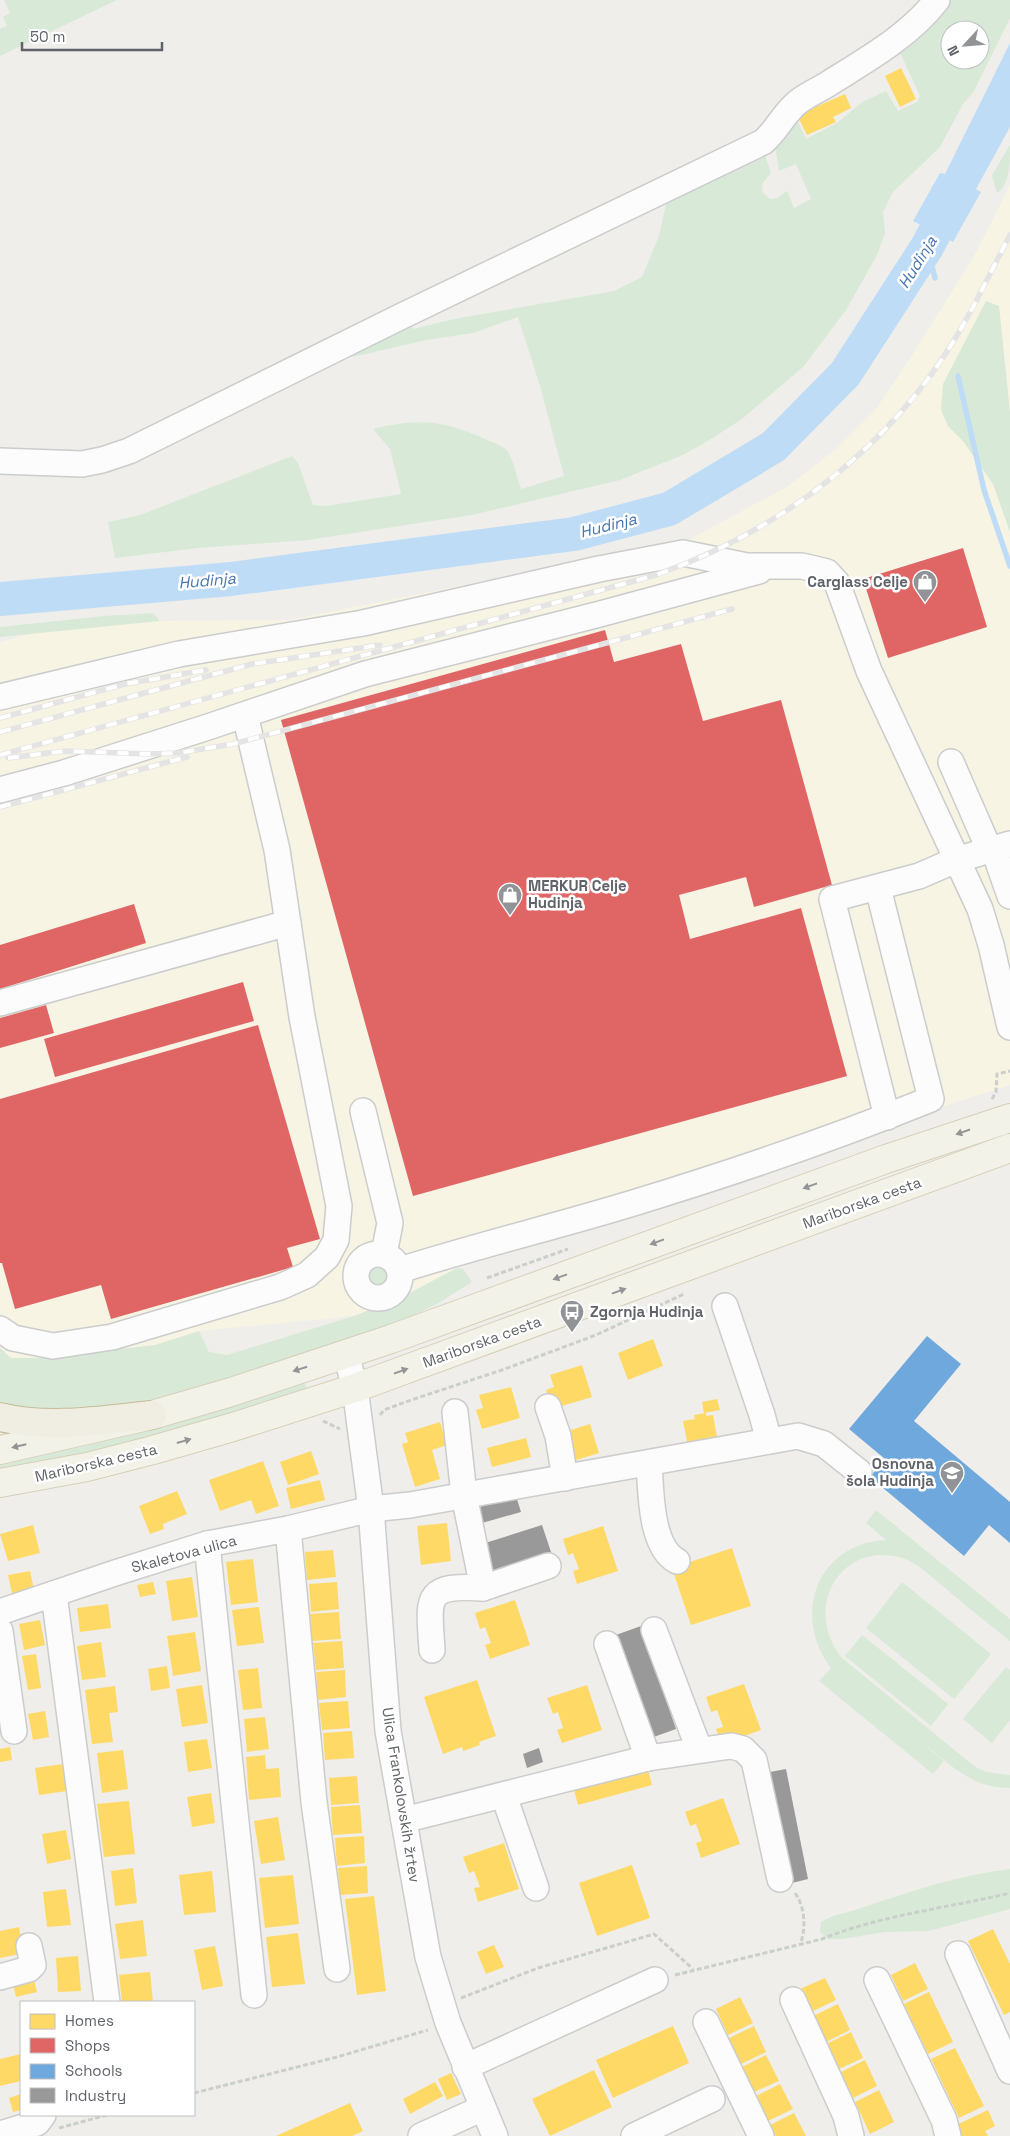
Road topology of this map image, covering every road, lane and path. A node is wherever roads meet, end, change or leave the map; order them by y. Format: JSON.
{"nodes":[{"id":1,"x":937,"y":0,"type":"edge"},
{"id":2,"x":0,"y":461,"type":"edge"},
{"id":3,"x":776,"y":566,"type":"junction"},
{"id":4,"x":0,"y":697,"type":"edge"},
{"id":5,"x":245,"y":715,"type":"junction"},
{"id":6,"x":951,"y":762,"type":"dead end"},
{"id":7,"x":0,"y":790,"type":"edge"},
{"id":8,"x":1000,"y":846,"type":"edge"},
{"id":9,"x":956,"y":860,"type":"junction"},
{"id":10,"x":878,"y":888,"type":"junction"},
{"id":11,"x":1010,"y":896,"type":"edge"},
{"id":12,"x":288,"y":923,"type":"junction"},
{"id":13,"x":0,"y":1003,"type":"edge"},
{"id":14,"x":1010,"y":1027,"type":"edge"},
{"id":15,"x":1010,"y":1070,"type":"edge"},
{"id":16,"x":997,"y":1074,"type":"dead end"},
{"id":17,"x":363,"y":1111,"type":"dead end"},
{"id":18,"x":887,"y":1117,"type":"junction"},
{"id":19,"x":1010,"y":1118,"type":"edge"},
{"id":20,"x":1010,"y":1148,"type":"edge"},
{"id":21,"x":685,"y":1293,"type":"dead end"},
{"id":22,"x":725,"y":1306,"type":"dead end"},
{"id":23,"x":0,"y":1329,"type":"edge"},
{"id":24,"x":346,"y":1354,"type":"junction"},
{"id":25,"x":355,"y":1388,"type":"junction"},
{"id":26,"x":548,"y":1407,"type":"dead end"},
{"id":27,"x":455,"y":1412,"type":"dead end"},
{"id":28,"x":152,"y":1415,"type":"junction"},
{"id":29,"x":0,"y":1417,"type":"edge"},
{"id":30,"x":318,"y":1418,"type":"dead end"},
{"id":31,"x":376,"y":1420,"type":"dead end"},
{"id":32,"x":338,"y":1429,"type":"dead end"},
{"id":33,"x":769,"y":1441,"type":"junction"},
{"id":34,"x":0,"y":1450,"type":"edge"},
{"id":35,"x":650,"y":1463,"type":"junction"},
{"id":36,"x":859,"y":1472,"type":"dead end"},
{"id":37,"x":565,"y":1478,"type":"junction"},
{"id":38,"x":0,"y":1483,"type":"edge"},
{"id":39,"x":464,"y":1495,"type":"junction"},
{"id":40,"x":371,"y":1509,"type":"junction"},
{"id":41,"x":288,"y":1529,"type":"junction"},
{"id":42,"x":207,"y":1544,"type":"junction"},
{"id":43,"x":676,"y":1561,"type":"dead end"},
{"id":44,"x":548,"y":1566,"type":"dead end"},
{"id":45,"x":483,"y":1588,"type":"junction"},
{"id":46,"x":54,"y":1594,"type":"junction"},
{"id":47,"x":0,"y":1612,"type":"edge"},
{"id":48,"x":654,"y":1630,"type":"dead end"},
{"id":49,"x":0,"y":1631,"type":"edge"},
{"id":50,"x":607,"y":1644,"type":"dead end"},
{"id":51,"x":432,"y":1650,"type":"dead end"},
{"id":52,"x":14,"y":1731,"type":"dead end"},
{"id":53,"x":699,"y":1749,"type":"junction"},
{"id":54,"x":648,"y":1758,"type":"junction"},
{"id":55,"x":504,"y":1796,"type":"junction"},
{"id":56,"x":404,"y":1820,"type":"junction"},
{"id":57,"x":780,"y":1880,"type":"joint"},
{"id":58,"x":536,"y":1888,"type":"dead end"},
{"id":59,"x":1010,"y":1893,"type":"edge"},
{"id":60,"x":801,"y":1942,"type":"junction"},
{"id":61,"x":29,"y":1946,"type":"dead end"},
{"id":62,"x":958,"y":1954,"type":"dead end"},
{"id":63,"x":338,"y":1969,"type":"dead end"},
{"id":64,"x":693,"y":1970,"type":"junction"},
{"id":65,"x":0,"y":1977,"type":"edge"},
{"id":66,"x":655,"y":1980,"type":"joint"},
{"id":67,"x":877,"y":1980,"type":"dead end"},
{"id":68,"x":254,"y":1995,"type":"dead end"},
{"id":69,"x":793,"y":2000,"type":"dead end"},
{"id":70,"x":107,"y":2001,"type":"edge"},
{"id":71,"x":445,"y":2014,"type":"junction"},
{"id":72,"x":706,"y":2022,"type":"dead end"},
{"id":73,"x":465,"y":2066,"type":"junction"},
{"id":74,"x":1010,"y":2071,"type":"edge"},
{"id":75,"x":195,"y":2092,"type":"edge"},
{"id":76,"x":712,"y":2100,"type":"dead end"},
{"id":77,"x":483,"y":2108,"type":"junction"},
{"id":78,"x":94,"y":2116,"type":"edge"},
{"id":79,"x":43,"y":2120,"type":"edge"},
{"id":80,"x":648,"y":2133,"type":"edge"},
{"id":81,"x":0,"y":2134,"type":"edge"},
{"id":82,"x":421,"y":2136,"type":"edge"},
{"id":83,"x":495,"y":2136,"type":"edge"},
{"id":84,"x":762,"y":2136,"type":"edge"},
{"id":85,"x":852,"y":2136,"type":"edge"},
{"id":86,"x":948,"y":2136,"type":"edge"}],
"edges":[{"from":1,"to":2,"type":"street"},
{"from":3,"to":4,"type":"street"},
{"from":3,"to":5,"type":"street"},
{"from":3,"to":9,"type":"street"},
{"from":5,"to":7,"type":"street"},
{"from":5,"to":12,"type":"street"},
{"from":6,"to":8,"type":"street"},
{"from":8,"to":9,"type":"street"},
{"from":8,"to":11,"type":"street"},
{"from":9,"to":10,"type":"street"},
{"from":9,"to":14,"type":"street"},
{"from":10,"to":18,"type":"street"},
{"from":10,"to":18,"type":"street"},
{"from":12,"to":13,"type":"street"},
{"from":12,"to":23,"type":"street"},
{"from":15,"to":16,"type":"path"},
{"from":17,"to":18,"type":"street"},
{"from":19,"to":24,"type":"main road","one_way":true},
{"from":25,"to":20,"type":"main road","name":"Mariborska cesta","one_way":true},
{"from":21,"to":31,"type":"path"},
{"from":22,"to":33,"type":"street"},
{"from":24,"to":25,"type":"street","name":"Ulica Frankolovskih žrtev"},
{"from":24,"to":28,"type":"main road","one_way":true},
{"from":38,"to":25,"type":"main road","name":"Mariborska cesta","one_way":true},
{"from":25,"to":40,"type":"street","name":"Ulica Frankolovskih žrtev"},
{"from":26,"to":37,"type":"street"},
{"from":27,"to":39,"type":"street"},
{"from":28,"to":29,"type":"highway"},
{"from":28,"to":34,"type":"main road","one_way":true},
{"from":30,"to":32,"type":"path"},
{"from":33,"to":35,"type":"street","name":"Skaletova ulica"},
{"from":33,"to":36,"type":"street","name":"Skaletova ulica"},
{"from":35,"to":37,"type":"street","name":"Skaletova ulica"},
{"from":35,"to":43,"type":"street"},
{"from":37,"to":39,"type":"street","name":"Skaletova ulica"},
{"from":39,"to":40,"type":"street","name":"Skaletova ulica"},
{"from":39,"to":45,"type":"street"},
{"from":40,"to":41,"type":"street","name":"Skaletova ulica"},
{"from":40,"to":56,"type":"street","name":"Ulica Frankolovskih žrtev"},
{"from":41,"to":42,"type":"street","name":"Skaletova ulica"},
{"from":41,"to":63,"type":"street"},
{"from":42,"to":46,"type":"street","name":"Skaletova ulica"},
{"from":42,"to":68,"type":"street"},
{"from":44,"to":45,"type":"street"},
{"from":45,"to":51,"type":"street"},
{"from":46,"to":47,"type":"street","name":"Skaletova ulica"},
{"from":46,"to":70,"type":"street"},
{"from":48,"to":53,"type":"street"},
{"from":49,"to":52,"type":"street"},
{"from":50,"to":54,"type":"street"},
{"from":53,"to":54,"type":"street"},
{"from":53,"to":57,"type":"street"},
{"from":54,"to":55,"type":"street"},
{"from":55,"to":56,"type":"street"},
{"from":55,"to":58,"type":"street"},
{"from":56,"to":71,"type":"street","name":"Ulica Frankolovskih žrtev"},
{"from":57,"to":60,"type":"path"},
{"from":59,"to":60,"type":"path"},
{"from":60,"to":64,"type":"path"},
{"from":61,"to":65,"type":"street"},
{"from":62,"to":74,"type":"street"},
{"from":64,"to":66,"type":"path"},
{"from":64,"to":71,"type":"path"},
{"from":66,"to":73,"type":"street"},
{"from":67,"to":86,"type":"street"},
{"from":69,"to":85,"type":"street"},
{"from":71,"to":73,"type":"street","name":"Ulica Frankolovskih žrtev"},
{"from":71,"to":75,"type":"path"},
{"from":72,"to":84,"type":"street"},
{"from":73,"to":77,"type":"street","name":"Ulica Frankolovskih žrtev"},
{"from":76,"to":80,"type":"street"},
{"from":77,"to":82,"type":"street"},
{"from":77,"to":83,"type":"street","name":"Ulica Frankolovskih žrtev"},
{"from":78,"to":79,"type":"path"},
{"from":79,"to":81,"type":"street"}]}
